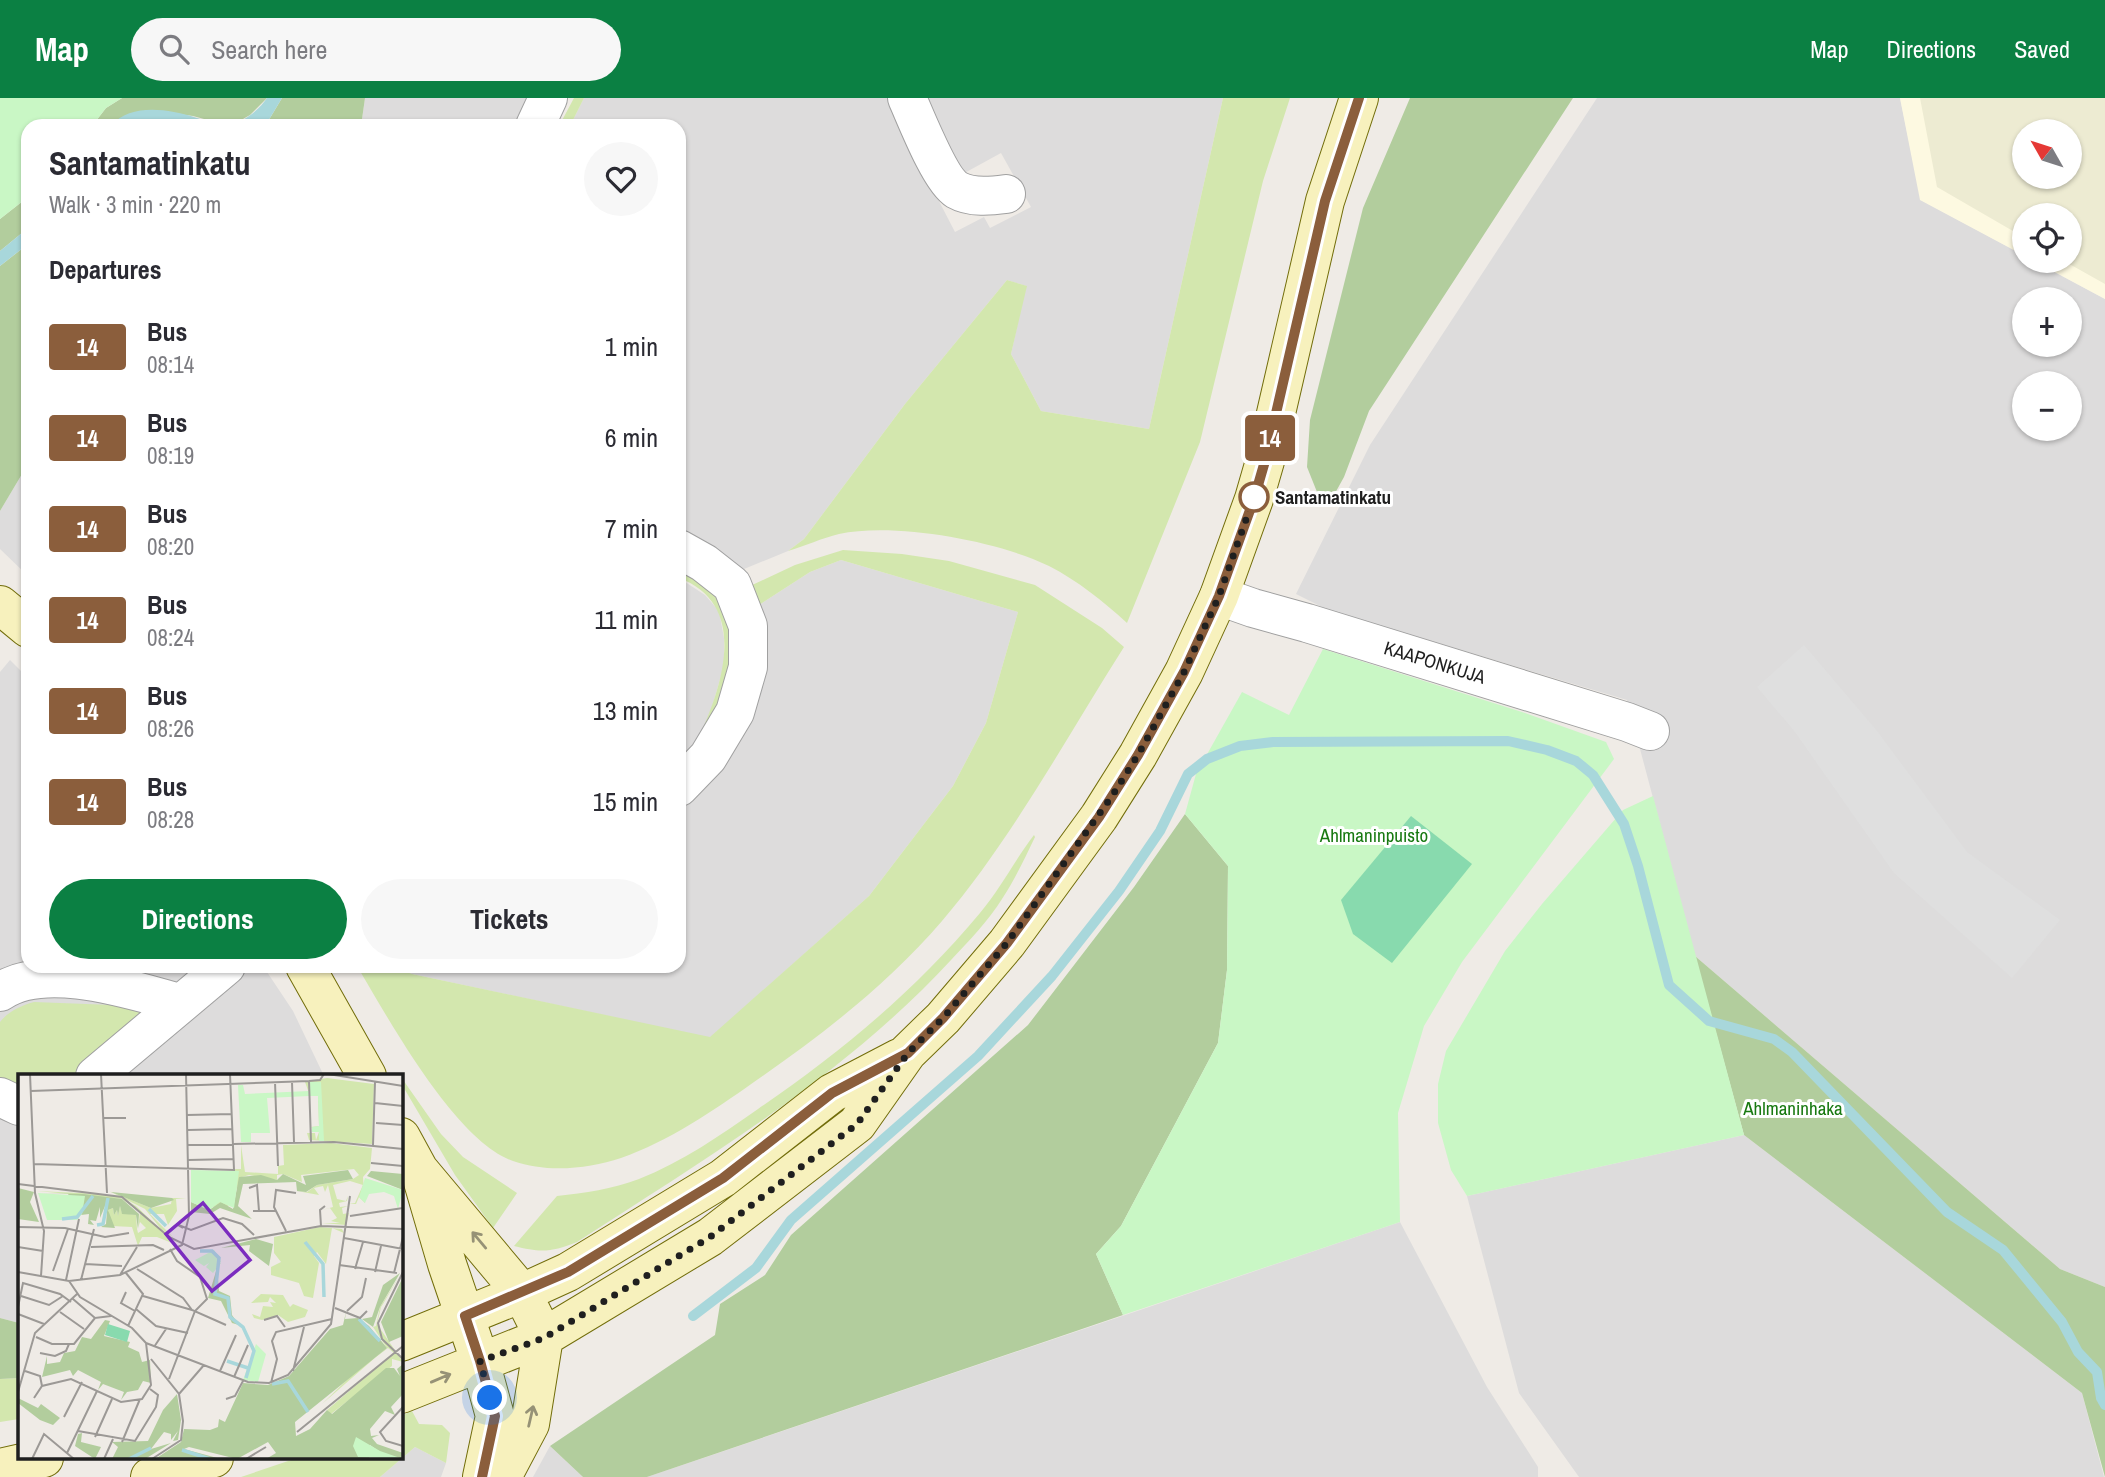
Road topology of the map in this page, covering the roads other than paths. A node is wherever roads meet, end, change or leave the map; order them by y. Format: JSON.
{"nodes":[{"id":1,"x":548,"y":98,"type":"edge"},
{"id":2,"x":906,"y":98,"type":"edge"},
{"id":3,"x":1359,"y":98,"type":"edge"},
{"id":4,"x":538,"y":119,"type":"edge"},
{"id":5,"x":1006,"y":194,"type":"dead end"},
{"id":6,"x":686,"y":554,"type":"edge"},
{"id":7,"x":1219,"y":596,"type":"junction"},
{"id":8,"x":0,"y":605,"type":"edge"},
{"id":9,"x":21,"y":622,"type":"edge"},
{"id":10,"x":1650,"y":731,"type":"dead end"},
{"id":11,"x":686,"y":780,"type":"edge"},
{"id":12,"x":217,"y":973,"type":"edge"},
{"id":13,"x":309,"y":973,"type":"edge"},
{"id":14,"x":0,"y":992,"type":"edge"},
{"id":15,"x":180,"y":1003,"type":"junction"},
{"id":16,"x":908,"y":1053,"type":"junction"},
{"id":17,"x":97,"y":1074,"type":"edge"},
{"id":18,"x":366,"y":1074,"type":"edge"},
{"id":19,"x":0,"y":1097,"type":"edge"},
{"id":20,"x":18,"y":1106,"type":"edge"},
{"id":21,"x":402,"y":1138,"type":"edge"},
{"id":22,"x":419,"y":1170,"type":"junction"},
{"id":23,"x":522,"y":1293,"type":"junction"},
{"id":24,"x":465,"y":1316,"type":"junction"},
{"id":25,"x":544,"y":1338,"type":"junction"},
{"id":26,"x":402,"y":1342,"type":"edge"},
{"id":27,"x":480,"y":1361,"type":"junction"},
{"id":28,"x":402,"y":1394,"type":"edge"},
{"id":29,"x":35,"y":1460,"type":"edge"},
{"id":30,"x":208,"y":1460,"type":"edge"},
{"id":31,"x":0,"y":1468,"type":"edge"},
{"id":32,"x":150,"y":1477,"type":"edge"},
{"id":33,"x":482,"y":1477,"type":"edge"},
{"id":34,"x":502,"y":1477,"type":"edge"}],
"edges":[{"from":1,"to":4,"type":"street"},
{"from":2,"to":5,"type":"street"},
{"from":3,"to":7,"type":"main road"},
{"from":6,"to":11,"type":"street"},
{"from":7,"to":10,"type":"street","name":"KAAPONKUJA"},
{"from":7,"to":16,"type":"main road"},
{"from":8,"to":9,"type":"main road"},
{"from":12,"to":15,"type":"street"},
{"from":13,"to":18,"type":"main road"},
{"from":14,"to":15,"type":"street"},
{"from":15,"to":17,"type":"street"},
{"from":16,"to":23,"type":"main road"},
{"from":16,"to":25,"type":"main road"},
{"from":19,"to":20,"type":"street"},
{"from":21,"to":22,"type":"main road"},
{"from":23,"to":22,"type":"main road","one_way":true},
{"from":22,"to":24,"type":"main road"},
{"from":23,"to":24,"type":"main road"},
{"from":23,"to":25,"type":"main road"},
{"from":24,"to":26,"type":"main road"},
{"from":24,"to":27,"type":"main road"},
{"from":25,"to":27,"type":"main road"},
{"from":34,"to":25,"type":"main road","one_way":true},
{"from":28,"to":27,"type":"main road","one_way":true},
{"from":27,"to":33,"type":"main road"},
{"from":29,"to":31,"type":"main road"},
{"from":30,"to":32,"type":"main road"}]}
